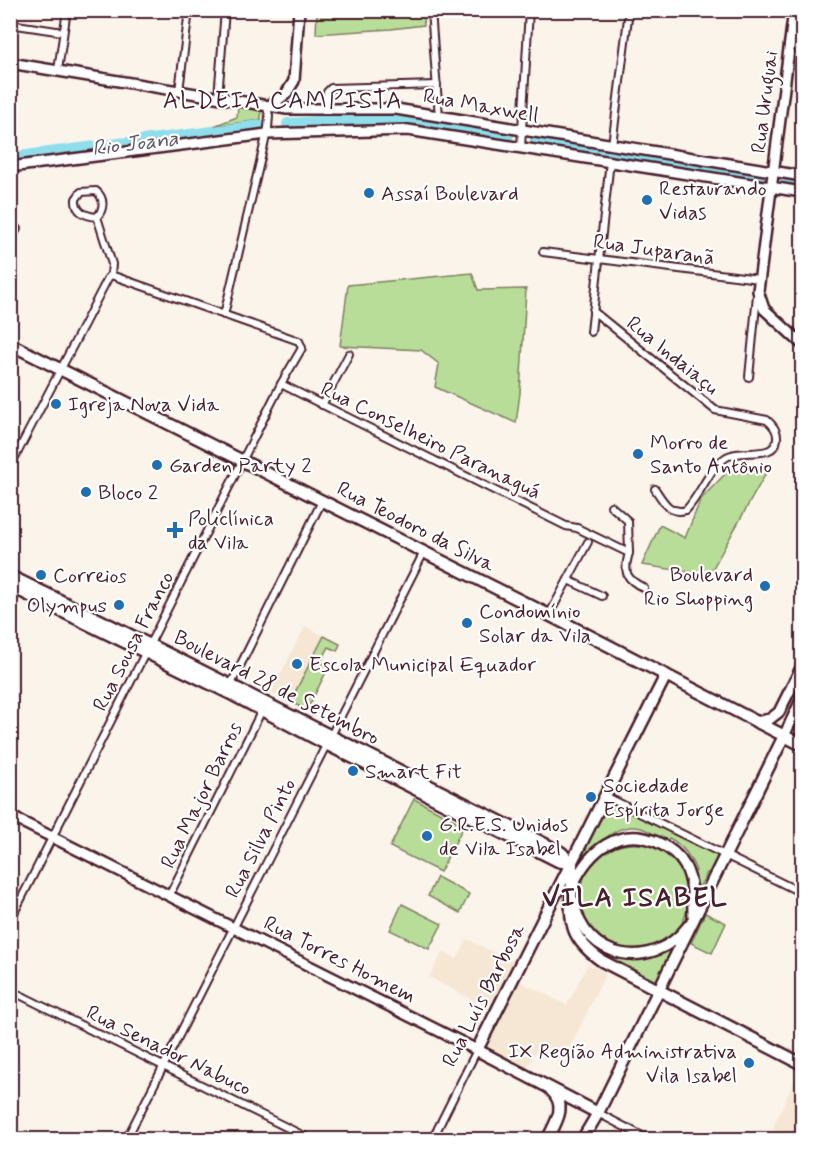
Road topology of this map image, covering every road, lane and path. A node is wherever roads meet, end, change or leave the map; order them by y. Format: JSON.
{"nodes":[{"id":1,"x":67,"y":10,"type":"edge"},
{"id":2,"x":189,"y":10,"type":"edge"},
{"id":3,"x":225,"y":10,"type":"edge"},
{"id":4,"x":299,"y":10,"type":"edge"},
{"id":5,"x":431,"y":10,"type":"edge"},
{"id":6,"x":529,"y":10,"type":"edge"},
{"id":7,"x":629,"y":10,"type":"edge"},
{"id":8,"x":794,"y":10,"type":"edge"},
{"id":9,"x":10,"y":24,"type":"edge"},
{"id":10,"x":63,"y":32,"type":"junction"},
{"id":11,"x":10,"y":63,"type":"edge"},
{"id":12,"x":58,"y":70,"type":"junction"},
{"id":13,"x":437,"y":85,"type":"junction"},
{"id":14,"x":179,"y":91,"type":"junction"},
{"id":15,"x":218,"y":97,"type":"junction"},
{"id":16,"x":267,"y":107,"type":"junction"},
{"id":17,"x":326,"y":109,"type":"junction"},
{"id":18,"x":439,"y":117,"type":"junction"},
{"id":19,"x":522,"y":130,"type":"junction"},
{"id":20,"x":267,"y":134,"type":"junction"},
{"id":21,"x":612,"y":145,"type":"junction"},
{"id":22,"x":521,"y":147,"type":"junction"},
{"id":23,"x":610,"y":161,"type":"junction"},
{"id":24,"x":10,"y":167,"type":"edge"},
{"id":25,"x":774,"y":171,"type":"junction"},
{"id":26,"x":802,"y":176,"type":"edge"},
{"id":27,"x":772,"y":187,"type":"junction"},
{"id":28,"x":802,"y":192,"type":"edge"},
{"id":29,"x":97,"y":218,"type":"junction"},
{"id":30,"x":17,"y":229,"type":"dead end"},
{"id":31,"x":10,"y":241,"type":"edge"},
{"id":32,"x":543,"y":252,"type":"dead end"},
{"id":33,"x":599,"y":258,"type":"junction"},
{"id":34,"x":111,"y":275,"type":"junction"},
{"id":35,"x":759,"y":279,"type":"junction"},
{"id":36,"x":758,"y":291,"type":"junction"},
{"id":37,"x":593,"y":311,"type":"junction"},
{"id":38,"x":224,"y":315,"type":"junction"},
{"id":39,"x":591,"y":332,"type":"dead end"},
{"id":40,"x":10,"y":344,"type":"edge"},
{"id":41,"x":802,"y":344,"type":"edge"},
{"id":42,"x":349,"y":354,"type":"dead end"},
{"id":43,"x":60,"y":370,"type":"junction"},
{"id":44,"x":749,"y":377,"type":"dead end"},
{"id":45,"x":281,"y":384,"type":"junction"},
{"id":46,"x":322,"y":405,"type":"junction"},
{"id":47,"x":243,"y":462,"type":"junction"},
{"id":48,"x":10,"y":467,"type":"edge"},
{"id":49,"x":655,"y":489,"type":"dead end"},
{"id":50,"x":322,"y":501,"type":"junction"},
{"id":51,"x":611,"y":506,"type":"dead end"},
{"id":52,"x":588,"y":542,"type":"dead end"},
{"id":53,"x":424,"y":552,"type":"junction"},
{"id":54,"x":629,"y":553,"type":"junction"},
{"id":55,"x":10,"y":576,"type":"edge"},
{"id":56,"x":568,"y":580,"type":"junction"},
{"id":57,"x":10,"y":586,"type":"edge"},
{"id":58,"x":644,"y":588,"type":"dead end"},
{"id":59,"x":602,"y":596,"type":"dead end"},
{"id":60,"x":549,"y":615,"type":"junction"},
{"id":61,"x":148,"y":648,"type":"junction"},
{"id":62,"x":802,"y":666,"type":"edge"},
{"id":63,"x":666,"y":675,"type":"junction"},
{"id":64,"x":232,"y":690,"type":"junction"},
{"id":65,"x":802,"y":698,"type":"edge"},
{"id":66,"x":262,"y":710,"type":"junction"},
{"id":67,"x":756,"y":722,"type":"junction"},
{"id":68,"x":784,"y":736,"type":"junction"},
{"id":69,"x":328,"y":740,"type":"junction"},
{"id":70,"x":802,"y":745,"type":"edge"},
{"id":71,"x":605,"y":796,"type":"junction"},
{"id":72,"x":10,"y":816,"type":"edge"},
{"id":73,"x":52,"y":837,"type":"junction"},
{"id":74,"x":725,"y":855,"type":"junction"},
{"id":75,"x":593,"y":856,"type":"junction"},
{"id":76,"x":572,"y":864,"type":"junction"},
{"id":77,"x":572,"y":889,"type":"junction"},
{"id":78,"x":802,"y":893,"type":"edge"},
{"id":79,"x":169,"y":896,"type":"junction"},
{"id":80,"x":692,"y":920,"type":"junction"},
{"id":81,"x":10,"y":921,"type":"edge"},
{"id":82,"x":234,"y":927,"type":"junction"},
{"id":83,"x":10,"y":990,"type":"edge"},
{"id":84,"x":658,"y":991,"type":"junction"},
{"id":85,"x":477,"y":1050,"type":"junction"},
{"id":86,"x":802,"y":1064,"type":"edge"},
{"id":87,"x":164,"y":1065,"type":"junction"},
{"id":88,"x":549,"y":1088,"type":"junction"},
{"id":89,"x":598,"y":1113,"type":"junction"},
{"id":90,"x":583,"y":1139,"type":"edge"},
{"id":91,"x":126,"y":1140,"type":"edge"},
{"id":92,"x":312,"y":1140,"type":"edge"},
{"id":93,"x":432,"y":1140,"type":"edge"},
{"id":94,"x":548,"y":1140,"type":"edge"},
{"id":95,"x":650,"y":1140,"type":"edge"}],
"edges":[{"from":1,"to":10,"type":"street"},
{"from":2,"to":14,"type":"street"},
{"from":3,"to":15,"type":"street"},
{"from":4,"to":16,"type":"main road"},
{"from":5,"to":13,"type":"street"},
{"from":6,"to":19,"type":"street"},
{"from":7,"to":21,"type":"street"},
{"from":8,"to":25,"type":"main road","name":"Rua Uruguai"},
{"from":9,"to":10,"type":"street"},
{"from":10,"to":12,"type":"street"},
{"from":11,"to":12,"type":"main road","name":"Rua Maxwell"},
{"from":12,"to":14,"type":"main road","name":"Rua Maxwell"},
{"from":13,"to":17,"type":"street"},
{"from":13,"to":18,"type":"street"},
{"from":14,"to":15,"type":"main road","name":"Rua Maxwell"},
{"from":15,"to":16,"type":"main road","name":"Rua Maxwell"},
{"from":16,"to":17,"type":"main road","name":"Rua Maxwell"},
{"from":16,"to":20,"type":"street"},
{"from":17,"to":18,"type":"main road","name":"Rua Maxwell"},
{"from":18,"to":19,"type":"main road","name":"Rua Maxwell"},
{"from":19,"to":21,"type":"main road","name":"Rua Maxwell"},
{"from":19,"to":22,"type":"street"},
{"from":20,"to":22,"type":"main road","name":"Rua Maxwell"},
{"from":20,"to":24,"type":"main road","name":"Rua Maxwell"},
{"from":20,"to":38,"type":"street"},
{"from":21,"to":25,"type":"main road","name":"Rua Maxwell"},
{"from":22,"to":23,"type":"main road","name":"Rua Maxwell"},
{"from":23,"to":27,"type":"main road","name":"Rua Maxwell"},
{"from":23,"to":33,"type":"street"},
{"from":25,"to":26,"type":"main road","name":"Rua Maxwell"},
{"from":25,"to":27,"type":"main road","name":"Rua Uruguai"},
{"from":27,"to":28,"type":"main road","name":"Rua Maxwell"},
{"from":27,"to":35,"type":"main road","name":"Rua Uruguai"},
{"from":29,"to":29,"type":"street"},
{"from":29,"to":34,"type":"street"},
{"from":30,"to":31,"type":"street"},
{"from":32,"to":33,"type":"street","name":"Rua Juparanã"},
{"from":33,"to":35,"type":"street","name":"Rua Juparanã"},
{"from":33,"to":37,"type":"street"},
{"from":34,"to":38,"type":"street"},
{"from":34,"to":43,"type":"street"},
{"from":35,"to":36,"type":"main road","name":"Rua Uruguai"},
{"from":36,"to":41,"type":"main road"},
{"from":36,"to":44,"type":"street","name":"Rua Uruguai"},
{"from":37,"to":39,"type":"street"},
{"from":37,"to":49,"type":"street","name":"Rua Indaiaçu"},
{"from":38,"to":45,"type":"street","name":"Rua Sousa Franco"},
{"from":40,"to":43,"type":"main road","name":"Rua Teodoro da Silva"},
{"from":42,"to":46,"type":"street"},
{"from":43,"to":47,"type":"main road","name":"Rua Teodoro da Silva"},
{"from":43,"to":48,"type":"street"},
{"from":45,"to":46,"type":"street","name":"Rua Conselheiro Paranaguá"},
{"from":45,"to":47,"type":"street","name":"Rua Sousa Franco"},
{"from":46,"to":54,"type":"street","name":"Rua Conselheiro Paranaguá"},
{"from":47,"to":50,"type":"main road","name":"Rua Teodoro da Silva"},
{"from":47,"to":61,"type":"street","name":"Rua Sousa Franco"},
{"from":50,"to":53,"type":"main road","name":"Rua Teodoro da Silva"},
{"from":50,"to":64,"type":"street"},
{"from":51,"to":54,"type":"street"},
{"from":52,"to":56,"type":"street"},
{"from":53,"to":60,"type":"main road","name":"Rua Teodoro da Silva"},
{"from":53,"to":69,"type":"street","name":"Rua Silva Pinto"},
{"from":54,"to":58,"type":"street"},
{"from":55,"to":61,"type":"main road","name":"Boulevard 28 de Setembro"},
{"from":56,"to":59,"type":"street"},
{"from":56,"to":60,"type":"street"},
{"from":57,"to":61,"type":"main road","name":"Boulevard 28 de Setembro"},
{"from":60,"to":63,"type":"main road","name":"Rua Teodoro da Silva"},
{"from":61,"to":64,"type":"main road","name":"Boulevard 28 de Setembro"},
{"from":61,"to":73,"type":"street","name":"Rua Sousa Franco"},
{"from":62,"to":67,"type":"main road"},
{"from":63,"to":67,"type":"main road","name":"Rua Teodoro da Silva"},
{"from":63,"to":71,"type":"main road","name":"Rua Luís Barbosa"},
{"from":64,"to":66,"type":"main road","name":"Boulevard 28 de Setembro"},
{"from":64,"to":69,"type":"main road","name":"Boulevard 28 de Setembro"},
{"from":65,"to":68,"type":"main road"},
{"from":66,"to":69,"type":"main road","name":"Boulevard 28 de Setembro"},
{"from":66,"to":79,"type":"street","name":"Rua Major Barros"},
{"from":67,"to":68,"type":"main road","name":"Rua Teodoro da Silva"},
{"from":68,"to":70,"type":"main road","name":"Rua Teodoro da Silva"},
{"from":68,"to":74,"type":"main road"},
{"from":69,"to":76,"type":"main road","name":"Boulevard 28 de Setembro"},
{"from":69,"to":82,"type":"street","name":"Rua Silva Pinto"},
{"from":71,"to":74,"type":"street"},
{"from":71,"to":76,"type":"main road","name":"Rua Luís Barbosa"},
{"from":72,"to":73,"type":"main road","name":"Rua Torres Homem"},
{"from":73,"to":79,"type":"main road","name":"Rua Torres Homem"},
{"from":73,"to":81,"type":"street","name":"Rua Sousa Franco"},
{"from":74,"to":78,"type":"street"},
{"from":74,"to":80,"type":"main road"},
{"from":75,"to":76,"type":"main road"},
{"from":75,"to":77,"type":"main road"},
{"from":75,"to":80,"type":"main road"},
{"from":76,"to":77,"type":"main road"},
{"from":76,"to":85,"type":"main road","name":"Rua Luís Barbosa"},
{"from":77,"to":80,"type":"main road"},
{"from":77,"to":84,"type":"main road"},
{"from":79,"to":82,"type":"main road","name":"Rua Torres Homem"},
{"from":80,"to":84,"type":"main road"},
{"from":82,"to":85,"type":"main road","name":"Rua Torres Homem"},
{"from":82,"to":87,"type":"street","name":"Rua Silva Pinto"},
{"from":83,"to":87,"type":"street","name":"Rua Senador Nabuco"},
{"from":84,"to":86,"type":"main road"},
{"from":84,"to":89,"type":"main road"},
{"from":85,"to":88,"type":"main road","name":"Rua Torres Homem"},
{"from":85,"to":93,"type":"street","name":"Rua Luís Barbosa"},
{"from":87,"to":91,"type":"street","name":"Rua Silva Pinto"},
{"from":87,"to":92,"type":"street","name":"Rua Senador Nabuco"},
{"from":88,"to":89,"type":"main road","name":"Rua Torres Homem"},
{"from":88,"to":94,"type":"main road"},
{"from":89,"to":90,"type":"main road"},
{"from":89,"to":95,"type":"street","name":"Rua Torres Homem"}]}
